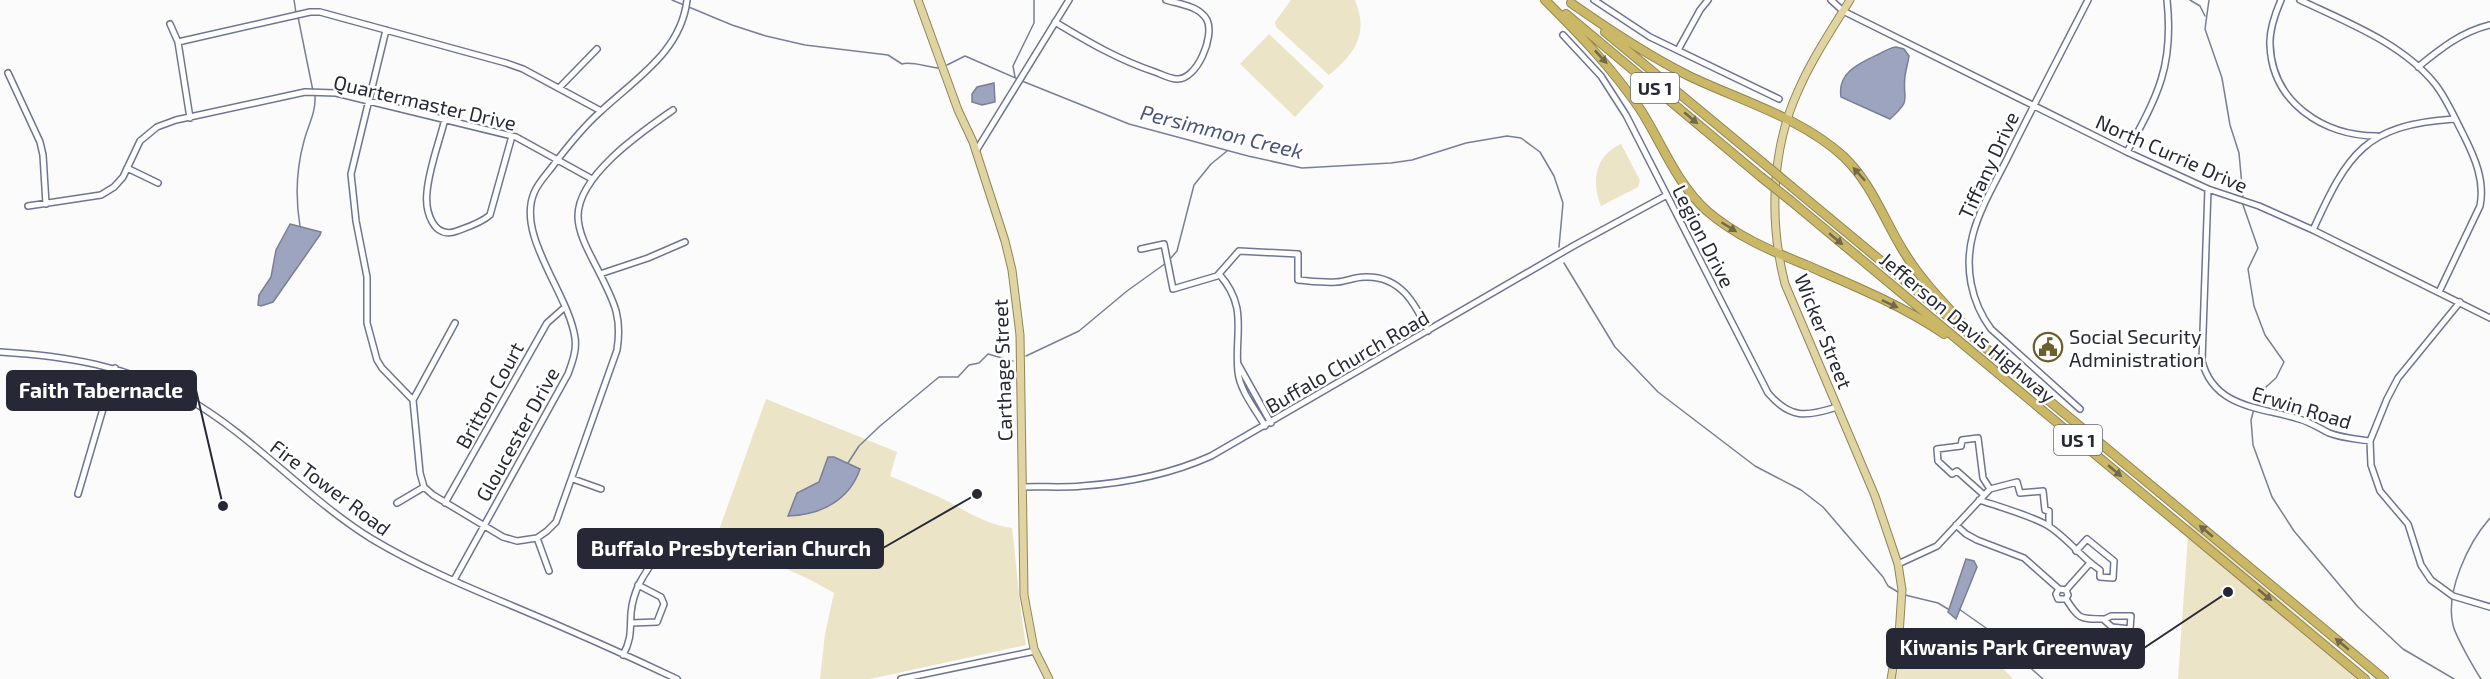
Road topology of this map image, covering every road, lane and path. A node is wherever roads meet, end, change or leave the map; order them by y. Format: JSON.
{"nodes":[{"id":1,"x":687,"y":0,"type":"edge"},
{"id":2,"x":918,"y":0,"type":"edge"},
{"id":3,"x":1069,"y":0,"type":"edge"},
{"id":4,"x":1166,"y":0,"type":"edge"},
{"id":5,"x":1546,"y":0,"type":"edge"},
{"id":6,"x":1594,"y":0,"type":"edge"},
{"id":7,"x":1708,"y":0,"type":"edge"},
{"id":8,"x":1831,"y":0,"type":"edge"},
{"id":9,"x":1850,"y":0,"type":"edge"},
{"id":10,"x":2088,"y":0,"type":"edge"},
{"id":11,"x":2167,"y":0,"type":"edge"},
{"id":12,"x":2281,"y":0,"type":"edge"},
{"id":13,"x":2300,"y":0,"type":"edge"},
{"id":14,"x":1569,"y":1,"type":"edge"},
{"id":15,"x":1843,"y":11,"type":"junction"},
{"id":16,"x":1055,"y":22,"type":"junction"},
{"id":17,"x":170,"y":24,"type":"dead end"},
{"id":18,"x":2490,"y":25,"type":"edge"},
{"id":19,"x":386,"y":30,"type":"junction"},
{"id":20,"x":1563,"y":35,"type":"dead end"},
{"id":21,"x":178,"y":42,"type":"junction"},
{"id":22,"x":597,"y":49,"type":"dead end"},
{"id":23,"x":1677,"y":50,"type":"junction"},
{"id":24,"x":2418,"y":67,"type":"junction"},
{"id":25,"x":8,"y":74,"type":"dead end"},
{"id":26,"x":560,"y":88,"type":"junction"},
{"id":27,"x":1779,"y":99,"type":"dead end"},
{"id":28,"x":369,"y":100,"type":"junction"},
{"id":29,"x":2033,"y":106,"type":"junction"},
{"id":30,"x":673,"y":110,"type":"dead end"},
{"id":31,"x":601,"y":111,"type":"junction"},
{"id":32,"x":190,"y":118,"type":"junction"},
{"id":33,"x":445,"y":119,"type":"junction"},
{"id":34,"x":2454,"y":119,"type":"junction"},
{"id":35,"x":1787,"y":120,"type":"junction"},
{"id":36,"x":512,"y":136,"type":"junction"},
{"id":37,"x":2377,"y":136,"type":"junction"},
{"id":38,"x":976,"y":151,"type":"junction"},
{"id":39,"x":2127,"y":152,"type":"junction"},
{"id":40,"x":558,"y":160,"type":"junction"},
{"id":41,"x":127,"y":168,"type":"junction"},
{"id":42,"x":592,"y":179,"type":"junction"},
{"id":43,"x":158,"y":183,"type":"dead end"},
{"id":44,"x":2208,"y":189,"type":"junction"},
{"id":45,"x":1666,"y":195,"type":"junction"},
{"id":46,"x":46,"y":204,"type":"junction"},
{"id":47,"x":28,"y":206,"type":"dead end"},
{"id":48,"x":2313,"y":230,"type":"junction"},
{"id":49,"x":685,"y":242,"type":"dead end"},
{"id":50,"x":1142,"y":249,"type":"dead end"},
{"id":51,"x":1779,"y":255,"type":"junction"},
{"id":52,"x":600,"y":274,"type":"junction"},
{"id":53,"x":1219,"y":274,"type":"junction"},
{"id":54,"x":2439,"y":292,"type":"junction"},
{"id":55,"x":2460,"y":302,"type":"junction"},
{"id":56,"x":565,"y":307,"type":"junction"},
{"id":57,"x":2490,"y":318,"type":"edge"},
{"id":58,"x":455,"y":324,"type":"dead end"},
{"id":59,"x":1428,"y":331,"type":"junction"},
{"id":60,"x":0,"y":352,"type":"edge"},
{"id":61,"x":1974,"y":354,"type":"junction"},
{"id":62,"x":1993,"y":355,"type":"junction"},
{"id":63,"x":1238,"y":364,"type":"junction"},
{"id":64,"x":115,"y":368,"type":"junction"},
{"id":65,"x":413,"y":400,"type":"junction"},
{"id":66,"x":1837,"y":407,"type":"junction"},
{"id":67,"x":2080,"y":409,"type":"dead end"},
{"id":68,"x":1272,"y":423,"type":"junction"},
{"id":69,"x":1265,"y":426,"type":"junction"},
{"id":70,"x":2370,"y":441,"type":"junction"},
{"id":71,"x":573,"y":479,"type":"junction"},
{"id":72,"x":424,"y":487,"type":"junction"},
{"id":73,"x":1022,"y":487,"type":"junction"},
{"id":74,"x":601,"y":489,"type":"dead end"},
{"id":75,"x":1990,"y":489,"type":"junction"},
{"id":76,"x":78,"y":495,"type":"dead end"},
{"id":77,"x":1984,"y":495,"type":"junction"},
{"id":78,"x":1979,"y":500,"type":"junction"},
{"id":79,"x":397,"y":503,"type":"dead end"},
{"id":80,"x":445,"y":503,"type":"junction"},
{"id":81,"x":1956,"y":525,"type":"junction"},
{"id":82,"x":483,"y":526,"type":"junction"},
{"id":83,"x":2049,"y":526,"type":"junction"},
{"id":84,"x":537,"y":538,"type":"junction"},
{"id":85,"x":2076,"y":551,"type":"junction"},
{"id":86,"x":657,"y":556,"type":"dead end"},
{"id":87,"x":2090,"y":563,"type":"junction"},
{"id":88,"x":1898,"y":564,"type":"junction"},
{"id":89,"x":549,"y":571,"type":"dead end"},
{"id":90,"x":454,"y":580,"type":"junction"},
{"id":91,"x":638,"y":585,"type":"junction"},
{"id":92,"x":2059,"y":589,"type":"junction"},
{"id":93,"x":2066,"y":590,"type":"junction"},
{"id":94,"x":2066,"y":599,"type":"junction"},
{"id":95,"x":2490,"y":607,"type":"edge"},
{"id":96,"x":2105,"y":619,"type":"junction"},
{"id":97,"x":631,"y":623,"type":"junction"},
{"id":98,"x":1035,"y":651,"type":"junction"},
{"id":99,"x":623,"y":654,"type":"junction"},
{"id":100,"x":677,"y":679,"type":"edge"},
{"id":101,"x":900,"y":679,"type":"edge"},
{"id":102,"x":1049,"y":679,"type":"edge"},
{"id":103,"x":1891,"y":679,"type":"edge"},
{"id":104,"x":2365,"y":679,"type":"edge"},
{"id":105,"x":2384,"y":679,"type":"edge"}],
"edges":[{"from":1,"to":31,"type":"street","name":"Gloucester Drive"},
{"from":2,"to":38,"type":"main road","name":"Carthage Street"},
{"from":3,"to":16,"type":"street"},
{"from":4,"to":16,"type":"street"},
{"from":5,"to":51,"type":"highway","one_way":true},
{"from":5,"to":61,"type":"highway","name":"Jefferson Davis Highway","number":"US 1","one_way":true,"bridge":true},
{"from":6,"to":23,"type":"street"},
{"from":7,"to":23,"type":"street"},
{"from":8,"to":15,"type":"street","name":"North Currie Drive"},
{"from":9,"to":15,"type":"main road","name":"Wicker Street"},
{"from":10,"to":29,"type":"street","name":"Tiffany Drive"},
{"from":11,"to":39,"type":"street"},
{"from":12,"to":37,"type":"street"},
{"from":13,"to":24,"type":"street"},
{"from":14,"to":35,"type":"highway"},
{"from":14,"to":62,"type":"highway","name":"Jefferson Davis Highway","number":"US 1","bridge":true},
{"from":15,"to":29,"type":"street","name":"North Currie Drive"},
{"from":15,"to":35,"type":"main road","name":"Wicker Street"},
{"from":16,"to":38,"type":"street"},
{"from":17,"to":21,"type":"street"},
{"from":18,"to":24,"type":"street"},
{"from":19,"to":21,"type":"street"},
{"from":19,"to":26,"type":"street"},
{"from":19,"to":28,"type":"street"},
{"from":20,"to":45,"type":"street","name":"Legion Drive"},
{"from":21,"to":32,"type":"street"},
{"from":22,"to":26,"type":"street"},
{"from":23,"to":27,"type":"street"},
{"from":24,"to":34,"type":"street"},
{"from":25,"to":46,"type":"street"},
{"from":26,"to":31,"type":"street"},
{"from":28,"to":32,"type":"street","name":"Quartermaster Drive"},
{"from":28,"to":33,"type":"street","name":"Quartermaster Drive"},
{"from":28,"to":65,"type":"street"},
{"from":29,"to":39,"type":"street","name":"North Currie Drive"},
{"from":29,"to":67,"type":"street","name":"Tiffany Drive"},
{"from":30,"to":42,"type":"street"},
{"from":31,"to":40,"type":"street","name":"Gloucester Drive"},
{"from":32,"to":41,"type":"street","name":"Quartermaster Drive"},
{"from":33,"to":36,"type":"street","name":"Quartermaster Drive"},
{"from":33,"to":36,"type":"street"},
{"from":34,"to":37,"type":"street"},
{"from":34,"to":54,"type":"street"},
{"from":35,"to":51,"type":"main road","name":"Wicker Street"},
{"from":62,"to":35,"type":"highway","one_way":true},
{"from":36,"to":40,"type":"street","name":"Quartermaster Drive"},
{"from":37,"to":48,"type":"street"},
{"from":38,"to":73,"type":"main road","name":"Carthage Street"},
{"from":39,"to":44,"type":"street","name":"North Currie Drive"},
{"from":40,"to":42,"type":"street","name":"Quartermaster Drive"},
{"from":40,"to":56,"type":"street","name":"Gloucester Drive"},
{"from":41,"to":43,"type":"street"},
{"from":41,"to":46,"type":"street","name":"Quartermaster Drive"},
{"from":42,"to":52,"type":"street"},
{"from":44,"to":48,"type":"street","name":"North Currie Drive"},
{"from":44,"to":70,"type":"street","name":"Erwin Road"},
{"from":45,"to":59,"type":"street","name":"Buffalo Church Road"},
{"from":45,"to":66,"type":"street","name":"Legion Drive"},
{"from":46,"to":47,"type":"street","name":"Quartermaster Drive"},
{"from":48,"to":54,"type":"street","name":"North Currie Drive"},
{"from":49,"to":52,"type":"street"},
{"from":50,"to":53,"type":"street"},
{"from":51,"to":61,"type":"highway","one_way":true},
{"from":51,"to":66,"type":"main road","name":"Wicker Street"},
{"from":52,"to":71,"type":"street"},
{"from":53,"to":59,"type":"street"},
{"from":53,"to":63,"type":"street"},
{"from":54,"to":55,"type":"street","name":"North Currie Drive"},
{"from":55,"to":57,"type":"street","name":"North Currie Drive"},
{"from":55,"to":70,"type":"street"},
{"from":56,"to":80,"type":"street","name":"Britton Court"},
{"from":56,"to":82,"type":"street","name":"Gloucester Drive"},
{"from":58,"to":65,"type":"street"},
{"from":59,"to":68,"type":"street","name":"Buffalo Church Road"},
{"from":60,"to":64,"type":"street","name":"Fire Tower Road"},
{"from":61,"to":104,"type":"highway","name":"Jefferson Davis Highway","number":"US 1","one_way":true},
{"from":105,"to":62,"type":"highway","name":"Jefferson Davis Highway","number":"US 1","one_way":true},
{"from":63,"to":68,"type":"street"},
{"from":63,"to":69,"type":"street"},
{"from":64,"to":76,"type":"street"},
{"from":64,"to":90,"type":"street","name":"Fire Tower Road"},
{"from":65,"to":72,"type":"street"},
{"from":66,"to":88,"type":"main road","name":"Wicker Street"},
{"from":68,"to":69,"type":"street","name":"Buffalo Church Road"},
{"from":69,"to":73,"type":"street","name":"Buffalo Church Road"},
{"from":70,"to":95,"type":"street"},
{"from":71,"to":74,"type":"street"},
{"from":71,"to":84,"type":"street"},
{"from":72,"to":79,"type":"street"},
{"from":72,"to":80,"type":"street"},
{"from":73,"to":98,"type":"main road","name":"Carthage Street"},
{"from":75,"to":77,"type":"street"},
{"from":75,"to":77,"type":"street"},
{"from":75,"to":83,"type":"street"},
{"from":77,"to":78,"type":"street"},
{"from":78,"to":81,"type":"street"},
{"from":78,"to":83,"type":"street"},
{"from":80,"to":82,"type":"street"},
{"from":81,"to":88,"type":"street"},
{"from":81,"to":92,"type":"street"},
{"from":82,"to":84,"type":"street"},
{"from":82,"to":90,"type":"street","name":"Gloucester Drive"},
{"from":83,"to":85,"type":"street"},
{"from":84,"to":89,"type":"street"},
{"from":85,"to":87,"type":"street"},
{"from":85,"to":87,"type":"street"},
{"from":86,"to":91,"type":"street"},
{"from":87,"to":93,"type":"street"},
{"from":88,"to":103,"type":"main road","name":"Wicker Street"},
{"from":90,"to":99,"type":"street","name":"Fire Tower Road"},
{"from":91,"to":97,"type":"street"},
{"from":91,"to":97,"type":"street"},
{"from":92,"to":93,"type":"street"},
{"from":92,"to":94,"type":"street"},
{"from":93,"to":94,"type":"street"},
{"from":94,"to":96,"type":"street"},
{"from":96,"to":96,"type":"street"},
{"from":97,"to":99,"type":"street"},
{"from":98,"to":101,"type":"street"},
{"from":98,"to":102,"type":"main road","name":"Carthage Street"},
{"from":99,"to":100,"type":"street","name":"Fire Tower Road"}]}
